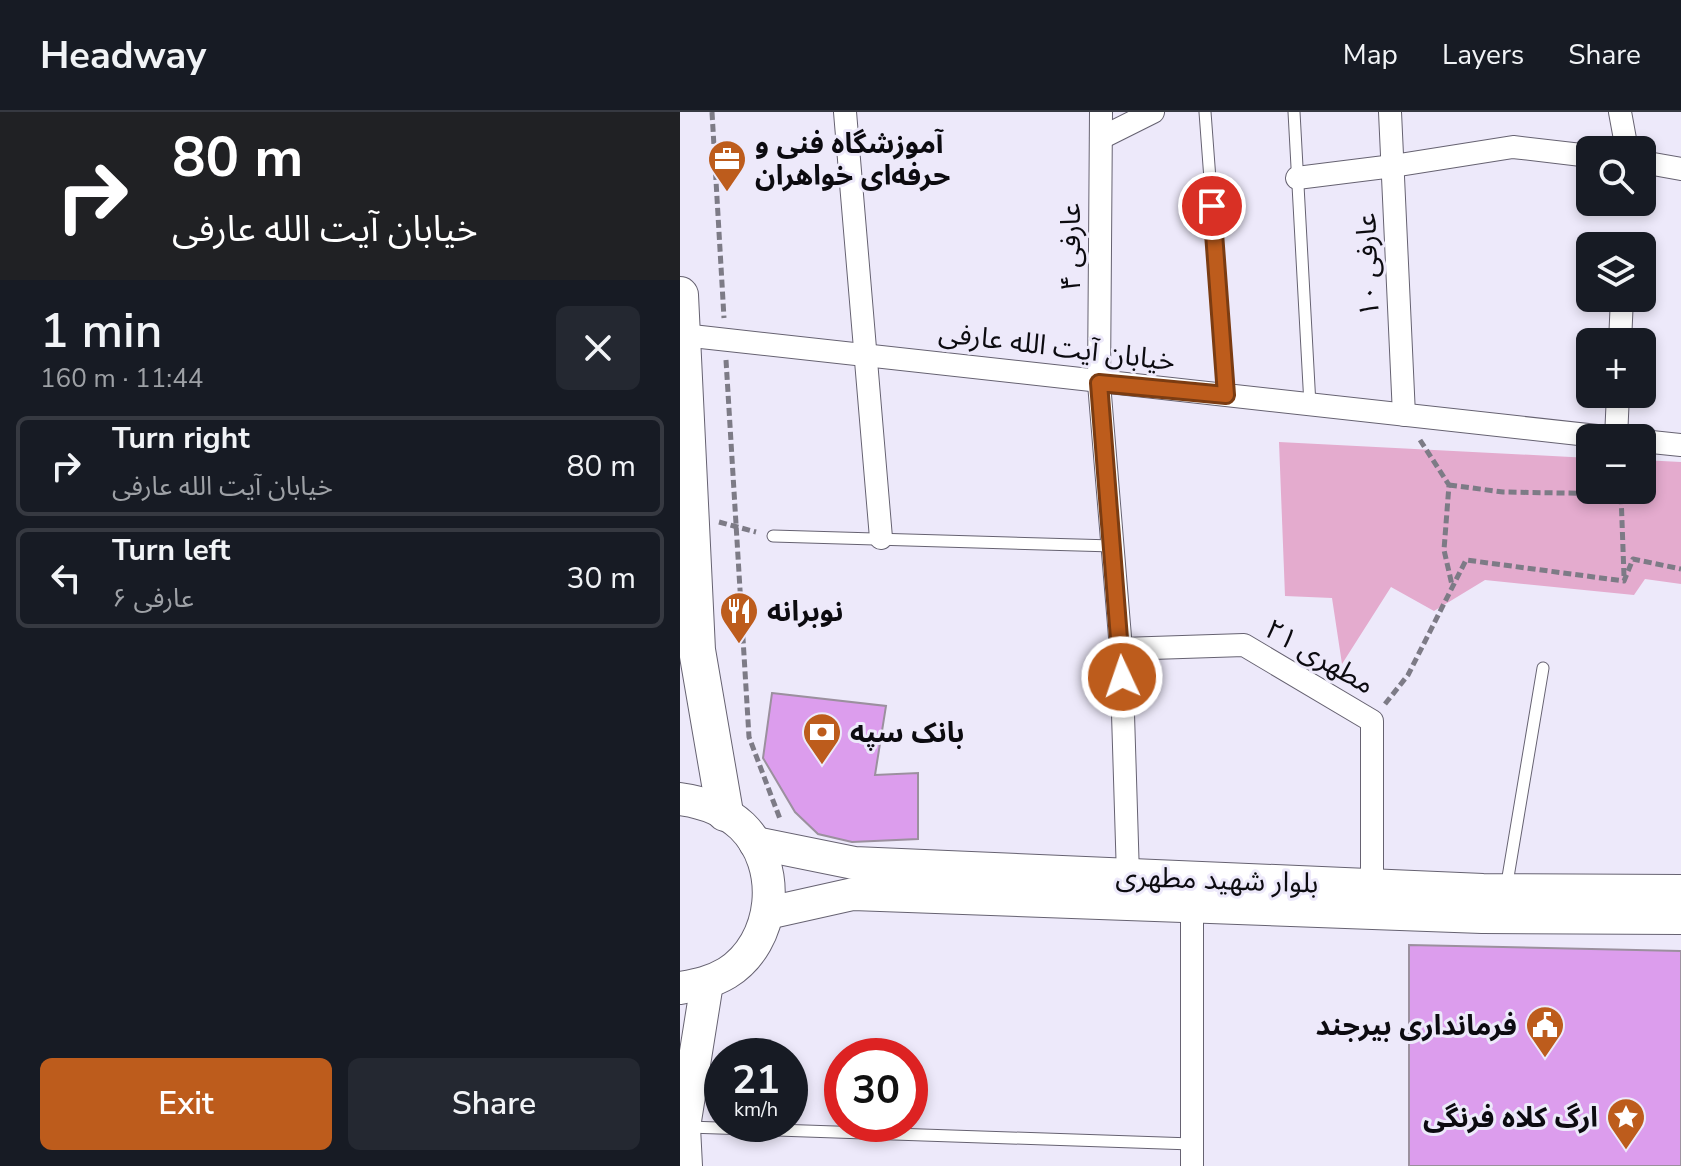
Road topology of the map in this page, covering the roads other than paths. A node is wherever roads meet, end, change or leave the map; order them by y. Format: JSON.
{"nodes":[{"id":1,"x":845,"y":112,"type":"edge"},
{"id":2,"x":1101,"y":112,"type":"edge"},
{"id":3,"x":1153,"y":112,"type":"edge"},
{"id":4,"x":1205,"y":112,"type":"edge"},
{"id":5,"x":1294,"y":112,"type":"edge"},
{"id":6,"x":1390,"y":112,"type":"edge"},
{"id":7,"x":1620,"y":112,"type":"edge"},
{"id":8,"x":1624,"y":136,"type":"edge"},
{"id":9,"x":1101,"y":138,"type":"junction"},
{"id":10,"x":1576,"y":154,"type":"edge"},
{"id":11,"x":1656,"y":165,"type":"edge"},
{"id":12,"x":1393,"y":166,"type":"junction"},
{"id":13,"x":1681,"y":169,"type":"edge"},
{"id":14,"x":1297,"y":178,"type":"junction"},
{"id":15,"x":680,"y":295,"type":"edge"},
{"id":16,"x":683,"y":335,"type":"junction"},
{"id":17,"x":864,"y":354,"type":"junction"},
{"id":18,"x":1099,"y":383,"type":"junction"},
{"id":19,"x":1226,"y":395,"type":"junction"},
{"id":20,"x":1310,"y":405,"type":"junction"},
{"id":21,"x":1404,"y":415,"type":"junction"},
{"id":22,"x":1576,"y":434,"type":"edge"},
{"id":23,"x":1656,"y":442,"type":"edge"},
{"id":24,"x":1681,"y":445,"type":"edge"},
{"id":25,"x":773,"y":536,"type":"road end"},
{"id":26,"x":881,"y":538,"type":"junction"},
{"id":27,"x":1113,"y":546,"type":"junction"},
{"id":28,"x":1121,"y":649,"type":"junction"},
{"id":29,"x":689,"y":662,"type":"edge"},
{"id":30,"x":1543,"y":668,"type":"dead end"},
{"id":31,"x":680,"y":799,"type":"edge"},
{"id":32,"x":725,"y":813,"type":"junction"},
{"id":33,"x":755,"y":843,"type":"junction"},
{"id":34,"x":1128,"y":876,"type":"junction"},
{"id":35,"x":1372,"y":886,"type":"junction"},
{"id":36,"x":1506,"y":890,"type":"junction"},
{"id":37,"x":1681,"y":891,"type":"edge"},
{"id":38,"x":1192,"y":906,"type":"junction"},
{"id":39,"x":768,"y":913,"type":"junction"},
{"id":40,"x":1681,"y":918,"type":"edge"},
{"id":41,"x":693,"y":986,"type":"edge"},
{"id":42,"x":682,"y":1119,"type":"edge"},
{"id":43,"x":1192,"y":1155,"type":"edge"},
{"id":44,"x":686,"y":1166,"type":"edge"}],
"edges":[{"from":1,"to":17,"type":"street"},
{"from":2,"to":9,"type":"street","name":"عارفی ۴"},
{"from":3,"to":9,"type":"street"},
{"from":4,"to":19,"type":"lane"},
{"from":5,"to":14,"type":"lane"},
{"from":6,"to":12,"type":"street","name":"عارفی ۱۰"},
{"from":7,"to":8,"type":"street"},
{"from":9,"to":18,"type":"street","name":"عارفی ۴"},
{"from":10,"to":12,"type":"street"},
{"from":11,"to":13,"type":"street"},
{"from":12,"to":14,"type":"street"},
{"from":12,"to":21,"type":"street","name":"عارفی ۱۰"},
{"from":14,"to":20,"type":"lane"},
{"from":15,"to":16,"type":"main road"},
{"from":16,"to":17,"type":"street","name":"خیابان آیت الله عارفی"},
{"from":16,"to":29,"type":"main road"},
{"from":17,"to":18,"type":"street","name":"خیابان آیت الله عارفی"},
{"from":17,"to":26,"type":"street"},
{"from":18,"to":19,"type":"street","name":"خیابان آیت الله عارفی"},
{"from":18,"to":27,"type":"street","name":"عارفی ۴"},
{"from":19,"to":20,"type":"street","name":"خیابان آیت الله عارفی"},
{"from":20,"to":21,"type":"street","name":"خیابان آیت الله عارفی"},
{"from":21,"to":22,"type":"street","name":"خیابان آیت الله عارفی"},
{"from":23,"to":24,"type":"street"},
{"from":25,"to":26,"type":"lane"},
{"from":26,"to":27,"type":"lane"},
{"from":27,"to":28,"type":"street","name":"عارفی ۴"},
{"from":28,"to":34,"type":"street","name":"عارفی ۴"},
{"from":28,"to":35,"type":"street","name":"مطهری ۲۱"},
{"from":29,"to":32,"type":"main road"},
{"from":30,"to":36,"type":"lane"},
{"from":31,"to":32,"type":"main road"},
{"from":32,"to":33,"type":"main road"},
{"from":33,"to":34,"type":"main road","name":"بلوار شهید مطهری"},
{"from":33,"to":39,"type":"main road"},
{"from":34,"to":35,"type":"main road","name":"بلوار شهید مطهری"},
{"from":35,"to":36,"type":"main road","name":"بلوار شهید مطهری"},
{"from":36,"to":37,"type":"main road","name":"بلوار شهید مطهری"},
{"from":38,"to":39,"type":"main road","name":"بلوار شهید مطهری"},
{"from":38,"to":40,"type":"main road","name":"بلوار شهید مطهری"},
{"from":38,"to":43,"type":"street"},
{"from":39,"to":41,"type":"main road"},
{"from":41,"to":42,"type":"main road"},
{"from":42,"to":43,"type":"lane"},
{"from":42,"to":44,"type":"main road"}]}
